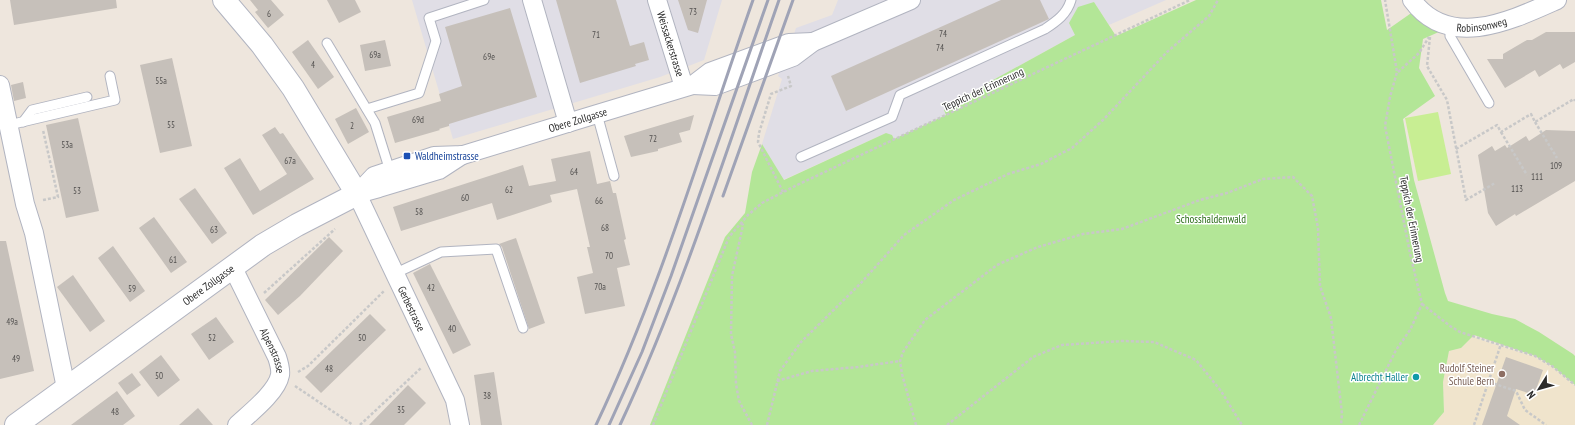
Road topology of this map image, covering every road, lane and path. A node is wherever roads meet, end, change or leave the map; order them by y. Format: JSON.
{"nodes":[{"id":1,"x":224,"y":0,"type":"edge"},
{"id":2,"x":484,"y":0,"type":"edge"},
{"id":3,"x":532,"y":0,"type":"edge"},
{"id":4,"x":657,"y":0,"type":"edge"},
{"id":5,"x":911,"y":0,"type":"edge"},
{"id":6,"x":1071,"y":0,"type":"edge"},
{"id":7,"x":1190,"y":0,"type":"edge"},
{"id":8,"x":1218,"y":0,"type":"edge"},
{"id":9,"x":1412,"y":0,"type":"edge"},
{"id":10,"x":1557,"y":0,"type":"edge"},
{"id":11,"x":1386,"y":1,"type":"edge"},
{"id":12,"x":1450,"y":25,"type":"junction"},
{"id":13,"x":327,"y":43,"type":"dead end"},
{"id":14,"x":1397,"y":72,"type":"junction"},
{"id":15,"x":787,"y":74,"type":"dead end"},
{"id":16,"x":110,"y":76,"type":"dead end"},
{"id":17,"x":0,"y":85,"type":"edge"},
{"id":18,"x":688,"y":86,"type":"junction"},
{"id":19,"x":87,"y":97,"type":"dead end"},
{"id":20,"x":1575,"y":101,"type":"edge"},
{"id":21,"x":1489,"y":103,"type":"dead end"},
{"id":22,"x":366,"y":109,"type":"junction"},
{"id":23,"x":597,"y":114,"type":"junction"},
{"id":24,"x":40,"y":118,"type":"junction"},
{"id":25,"x":1535,"y":122,"type":"junction"},
{"id":26,"x":16,"y":123,"type":"junction"},
{"id":27,"x":568,"y":123,"type":"junction"},
{"id":28,"x":1501,"y":132,"type":"junction"},
{"id":29,"x":1456,"y":149,"type":"junction"},
{"id":30,"x":463,"y":155,"type":"junction"},
{"id":31,"x":802,"y":158,"type":"dead end"},
{"id":32,"x":1557,"y":158,"type":"dead end"},
{"id":33,"x":390,"y":171,"type":"junction"},
{"id":34,"x":1527,"y":175,"type":"dead end"},
{"id":35,"x":614,"y":176,"type":"dead end"},
{"id":36,"x":1495,"y":183,"type":"dead end"},
{"id":37,"x":783,"y":192,"type":"junction"},
{"id":38,"x":356,"y":194,"type":"junction"},
{"id":39,"x":27,"y":212,"type":"junction"},
{"id":40,"x":741,"y":223,"type":"junction"},
{"id":41,"x":339,"y":225,"type":"dead end"},
{"id":42,"x":232,"y":266,"type":"junction"},
{"id":43,"x":396,"y":275,"type":"junction"},
{"id":44,"x":252,"y":304,"type":"junction"},
{"id":45,"x":1422,"y":304,"type":"junction"},
{"id":46,"x":523,"y":328,"type":"dead end"},
{"id":47,"x":1502,"y":344,"type":"junction"},
{"id":48,"x":435,"y":355,"type":"junction"},
{"id":49,"x":900,"y":361,"type":"junction"},
{"id":50,"x":280,"y":376,"type":"junction"},
{"id":51,"x":778,"y":381,"type":"junction"},
{"id":52,"x":1489,"y":382,"type":"junction"},
{"id":53,"x":1575,"y":385,"type":"edge"},
{"id":54,"x":66,"y":388,"type":"junction"},
{"id":55,"x":16,"y":425,"type":"edge"},
{"id":56,"x":237,"y":425,"type":"edge"},
{"id":57,"x":353,"y":425,"type":"edge"},
{"id":58,"x":360,"y":425,"type":"edge"},
{"id":59,"x":460,"y":425,"type":"edge"},
{"id":60,"x":653,"y":425,"type":"edge"},
{"id":61,"x":752,"y":425,"type":"edge"},
{"id":62,"x":767,"y":425,"type":"edge"},
{"id":63,"x":916,"y":425,"type":"edge"},
{"id":64,"x":947,"y":425,"type":"edge"},
{"id":65,"x":1242,"y":425,"type":"edge"},
{"id":66,"x":1340,"y":425,"type":"edge"},
{"id":67,"x":1359,"y":425,"type":"edge"},
{"id":68,"x":1474,"y":425,"type":"edge"},
{"id":69,"x":1546,"y":425,"type":"edge"}],
"edges":[{"from":1,"to":38,"type":"street"},
{"from":2,"to":22,"type":"lane"},
{"from":3,"to":27,"type":"street"},
{"from":4,"to":18,"type":"street","name":"Weissackerstrasse"},
{"from":5,"to":18,"type":"street","name":"Obere Zollgasse"},
{"from":6,"to":31,"type":"lane"},
{"from":7,"to":37,"type":"path","name":"Teppich der Erinnerung"},
{"from":8,"to":51,"type":"path"},
{"from":9,"to":12,"type":"street","name":"Robinsonweg"},
{"from":10,"to":12,"type":"street","name":"Robinsonweg"},
{"from":11,"to":14,"type":"path","name":"Teppich der Erinnerung"},
{"from":12,"to":21,"type":"lane"},
{"from":13,"to":22,"type":"lane"},
{"from":14,"to":29,"type":"path"},
{"from":14,"to":45,"type":"path","name":"Teppich der Erinnerung"},
{"from":15,"to":37,"type":"path"},
{"from":16,"to":24,"type":"lane"},
{"from":17,"to":26,"type":"street"},
{"from":18,"to":23,"type":"street","name":"Obere Zollgasse"},
{"from":19,"to":26,"type":"lane"},
{"from":20,"to":25,"type":"path"},
{"from":22,"to":33,"type":"lane"},
{"from":23,"to":27,"type":"street","name":"Obere Zollgasse"},
{"from":23,"to":35,"type":"lane"},
{"from":24,"to":26,"type":"lane"},
{"from":24,"to":39,"type":"path"},
{"from":25,"to":28,"type":"path"},
{"from":25,"to":32,"type":"path"},
{"from":26,"to":39,"type":"street"},
{"from":27,"to":30,"type":"street","name":"Obere Zollgasse"},
{"from":28,"to":29,"type":"path"},
{"from":28,"to":34,"type":"path"},
{"from":29,"to":36,"type":"path"},
{"from":30,"to":33,"type":"street","name":"Obere Zollgasse"},
{"from":30,"to":38,"type":"street","name":"Obere Zollgasse"},
{"from":33,"to":38,"type":"street","name":"Obere Zollgasse"},
{"from":37,"to":40,"type":"path","name":"Teppich der Erinnerung"},
{"from":38,"to":42,"type":"street","name":"Obere Zollgasse"},
{"from":38,"to":43,"type":"street","name":"Gerbestrasse"},
{"from":39,"to":54,"type":"street"},
{"from":40,"to":60,"type":"path","name":"Teppich der Erinnerung"},
{"from":40,"to":61,"type":"path"},
{"from":41,"to":44,"type":"path"},
{"from":42,"to":44,"type":"street","name":"Alpenstrasse"},
{"from":42,"to":54,"type":"street","name":"Obere Zollgasse"},
{"from":43,"to":46,"type":"lane"},
{"from":43,"to":48,"type":"street","name":"Gerbestrasse"},
{"from":43,"to":50,"type":"path"},
{"from":44,"to":50,"type":"street","name":"Alpenstrasse"},
{"from":45,"to":47,"type":"path"},
{"from":45,"to":67,"type":"path"},
{"from":47,"to":52,"type":"path"},
{"from":47,"to":53,"type":"path"},
{"from":48,"to":58,"type":"path"},
{"from":48,"to":59,"type":"street","name":"Gerbestrasse"},
{"from":49,"to":51,"type":"path"},
{"from":49,"to":63,"type":"path"},
{"from":49,"to":66,"type":"path"},
{"from":50,"to":56,"type":"street","name":"Alpenstrasse"},
{"from":50,"to":57,"type":"path"},
{"from":51,"to":62,"type":"path"},
{"from":52,"to":68,"type":"path"},
{"from":52,"to":69,"type":"path"},
{"from":54,"to":55,"type":"street","name":"Obere Zollgasse"},
{"from":64,"to":65,"type":"path"}]}
